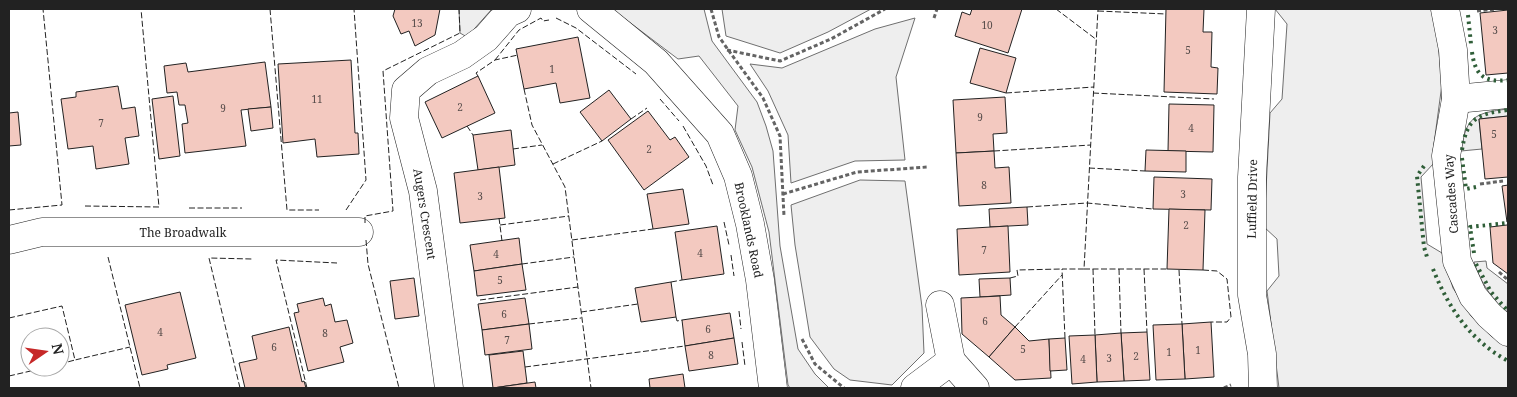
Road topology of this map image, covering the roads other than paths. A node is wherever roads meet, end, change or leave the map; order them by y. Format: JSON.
{"nodes":[{"id":1,"x":517,"y":9,"type":"edge"},
{"id":2,"x":591,"y":9,"type":"edge"},
{"id":3,"x":1261,"y":9,"type":"edge"},
{"id":4,"x":1444,"y":9,"type":"edge"},
{"id":5,"x":1508,"y":94,"type":"edge"},
{"id":6,"x":1456,"y":99,"type":"junction"},
{"id":7,"x":359,"y":232,"type":"dead end"},
{"id":8,"x":9,"y":240,"type":"edge"},
{"id":9,"x":940,"y":305,"type":"dead end"},
{"id":10,"x":1508,"y":332,"type":"edge"},
{"id":11,"x":951,"y":361,"type":"junction"},
{"id":12,"x":449,"y":388,"type":"edge"},
{"id":13,"x":773,"y":388,"type":"edge"},
{"id":14,"x":915,"y":388,"type":"edge"},
{"id":15,"x":975,"y":388,"type":"edge"},
{"id":16,"x":1263,"y":388,"type":"edge"}],
"edges":[{"from":1,"to":12,"type":"street","name":"Augers Crescent"},
{"from":2,"to":13,"type":"street","name":"Brooklands Road"},
{"from":3,"to":16,"type":"street","name":"Luffield Drive"},
{"from":4,"to":6,"type":"street","name":"Cascades Way"},
{"from":5,"to":6,"type":"street"},
{"from":6,"to":10,"type":"street","name":"Cascades Way"},
{"from":7,"to":8,"type":"street","name":"The Broadwalk"},
{"from":9,"to":11,"type":"street"},
{"from":11,"to":14,"type":"street"},
{"from":11,"to":15,"type":"street"}]}
